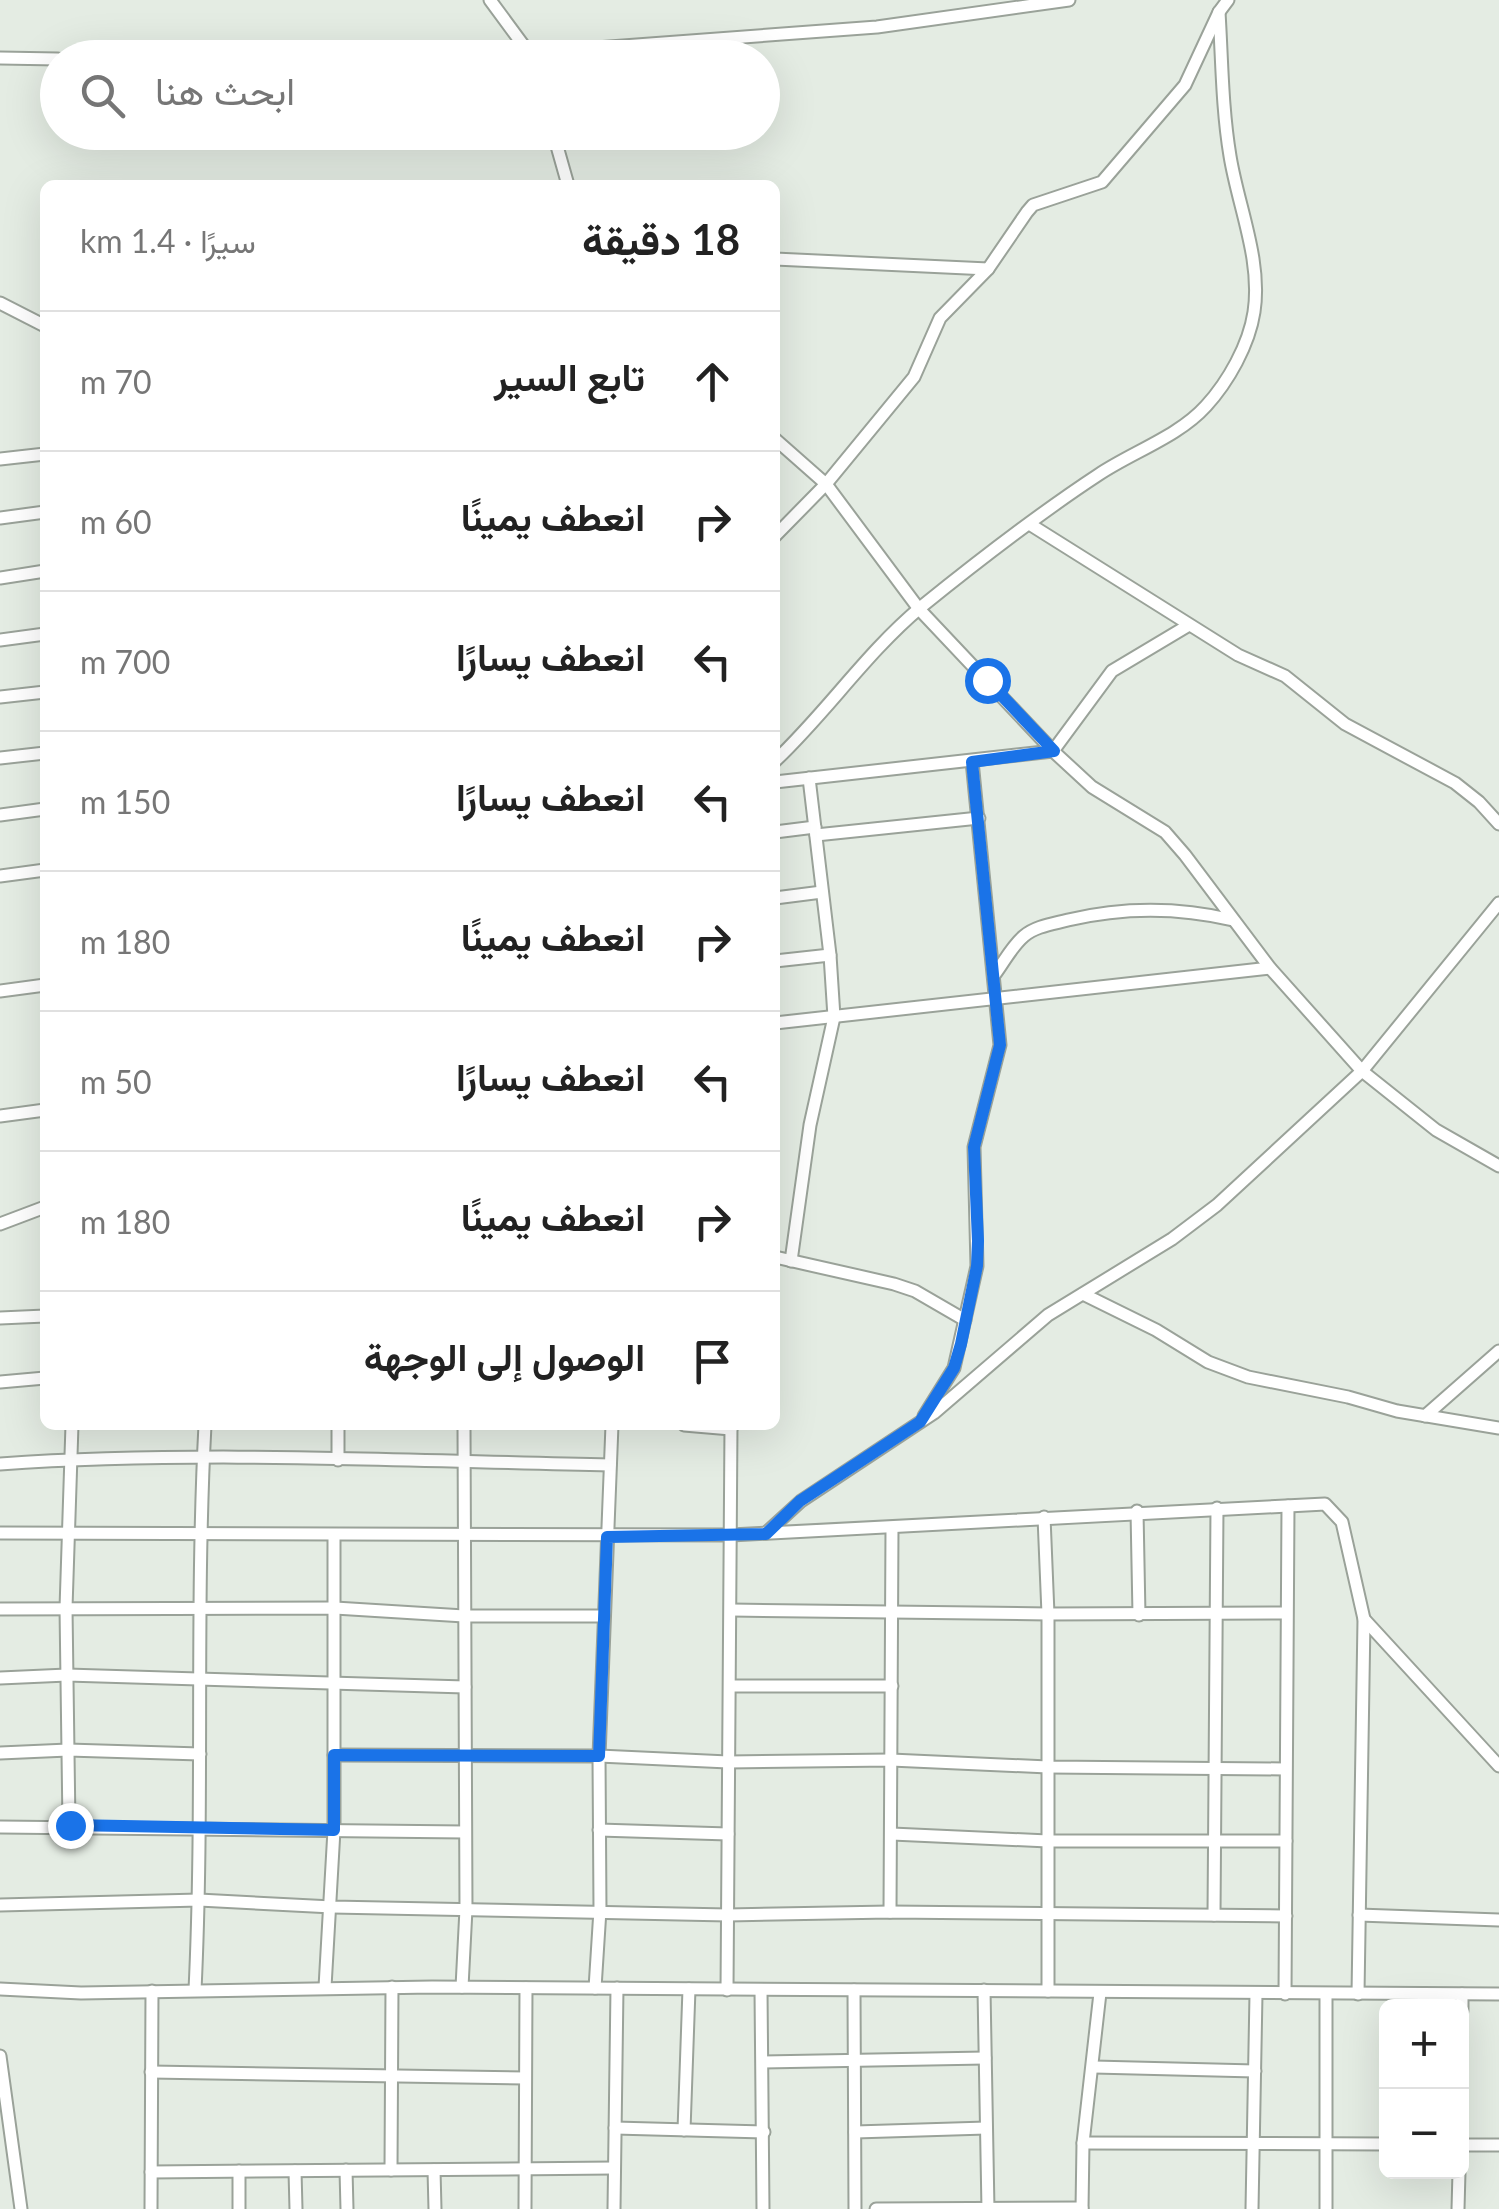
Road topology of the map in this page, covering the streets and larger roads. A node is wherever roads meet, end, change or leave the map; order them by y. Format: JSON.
{"nodes":[{"id":1,"x":490,"y":0,"type":"edge"},
{"id":2,"x":1069,"y":0,"type":"edge"},
{"id":3,"x":1228,"y":0,"type":"edge"},
{"id":4,"x":1219,"y":12,"type":"junction"},
{"id":5,"x":521,"y":40,"type":"edge"},
{"id":6,"x":717,"y":40,"type":"edge"},
{"id":7,"x":0,"y":58,"type":"edge"},
{"id":8,"x":40,"y":59,"type":"edge"},
{"id":9,"x":558,"y":150,"type":"edge"},
{"id":10,"x":567,"y":180,"type":"edge"},
{"id":11,"x":780,"y":259,"type":"edge"},
{"id":12,"x":988,"y":268,"type":"junction"},
{"id":13,"x":0,"y":304,"type":"edge"},
{"id":14,"x":40,"y":324,"type":"edge"},
{"id":15,"x":780,"y":443,"type":"edge"},
{"id":16,"x":40,"y":455,"type":"edge"},
{"id":17,"x":0,"y":459,"type":"edge"},
{"id":18,"x":826,"y":484,"type":"junction"},
{"id":19,"x":40,"y":513,"type":"edge"},
{"id":20,"x":0,"y":518,"type":"edge"},
{"id":21,"x":1031,"y":525,"type":"junction"},
{"id":22,"x":780,"y":531,"type":"edge"},
{"id":23,"x":40,"y":572,"type":"edge"},
{"id":24,"x":0,"y":578,"type":"edge"},
{"id":25,"x":920,"y":609,"type":"junction"},
{"id":26,"x":1189,"y":625,"type":"junction"},
{"id":27,"x":40,"y":635,"type":"edge"},
{"id":28,"x":0,"y":640,"type":"edge"},
{"id":29,"x":40,"y":693,"type":"edge"},
{"id":30,"x":0,"y":697,"type":"edge"},
{"id":31,"x":1054,"y":751,"type":"junction"},
{"id":32,"x":40,"y":754,"type":"edge"},
{"id":33,"x":780,"y":756,"type":"edge"},
{"id":34,"x":0,"y":758,"type":"edge"},
{"id":35,"x":972,"y":762,"type":"junction"},
{"id":36,"x":809,"y":778,"type":"junction"},
{"id":37,"x":780,"y":781,"type":"edge"},
{"id":38,"x":40,"y":811,"type":"edge"},
{"id":39,"x":0,"y":815,"type":"edge"},
{"id":40,"x":979,"y":818,"type":"junction"},
{"id":41,"x":1499,"y":824,"type":"edge"},
{"id":42,"x":815,"y":831,"type":"junction"},
{"id":43,"x":780,"y":832,"type":"edge"},
{"id":44,"x":40,"y":871,"type":"edge"},
{"id":45,"x":0,"y":876,"type":"edge"},
{"id":46,"x":822,"y":892,"type":"junction"},
{"id":47,"x":780,"y":897,"type":"edge"},
{"id":48,"x":1499,"y":903,"type":"edge"},
{"id":49,"x":1233,"y":920,"type":"junction"},
{"id":50,"x":830,"y":955,"type":"junction"},
{"id":51,"x":780,"y":960,"type":"edge"},
{"id":52,"x":1270,"y":968,"type":"junction"},
{"id":53,"x":995,"y":974,"type":"junction"},
{"id":54,"x":40,"y":986,"type":"edge"},
{"id":55,"x":0,"y":991,"type":"edge"},
{"id":56,"x":997,"y":998,"type":"junction"},
{"id":57,"x":834,"y":1016,"type":"junction"},
{"id":58,"x":780,"y":1022,"type":"edge"},
{"id":59,"x":1362,"y":1072,"type":"junction"},
{"id":60,"x":40,"y":1111,"type":"edge"},
{"id":61,"x":0,"y":1116,"type":"edge"},
{"id":62,"x":1499,"y":1166,"type":"edge"},
{"id":63,"x":40,"y":1209,"type":"edge"},
{"id":64,"x":0,"y":1224,"type":"edge"},
{"id":65,"x":780,"y":1259,"type":"edge"},
{"id":66,"x":791,"y":1261,"type":"junction"},
{"id":67,"x":1083,"y":1294,"type":"junction"},
{"id":68,"x":40,"y":1316,"type":"edge"},
{"id":69,"x":0,"y":1318,"type":"edge"},
{"id":70,"x":965,"y":1320,"type":"junction"},
{"id":71,"x":1499,"y":1351,"type":"edge"},
{"id":72,"x":40,"y":1378,"type":"edge"},
{"id":73,"x":0,"y":1382,"type":"edge"},
{"id":74,"x":1425,"y":1416,"type":"junction"},
{"id":75,"x":920,"y":1422,"type":"junction"},
{"id":76,"x":1499,"y":1428,"type":"edge"},
{"id":77,"x":72,"y":1430,"type":"edge"},
{"id":78,"x":205,"y":1430,"type":"edge"},
{"id":79,"x":338,"y":1430,"type":"edge"},
{"id":80,"x":464,"y":1430,"type":"edge"},
{"id":81,"x":612,"y":1430,"type":"edge"},
{"id":82,"x":731,"y":1430,"type":"edge"},
{"id":83,"x":203,"y":1458,"type":"junction"},
{"id":84,"x":72,"y":1459,"type":"junction"},
{"id":85,"x":338,"y":1460,"type":"junction"},
{"id":86,"x":464,"y":1462,"type":"junction"},
{"id":87,"x":0,"y":1464,"type":"edge"},
{"id":88,"x":610,"y":1465,"type":"junction"},
{"id":89,"x":1288,"y":1506,"type":"junction"},
{"id":90,"x":1217,"y":1508,"type":"junction"},
{"id":91,"x":1137,"y":1511,"type":"junction"},
{"id":92,"x":1044,"y":1517,"type":"junction"},
{"id":93,"x":892,"y":1528,"type":"junction"},
{"id":94,"x":200,"y":1532,"type":"junction"},
{"id":95,"x":0,"y":1533,"type":"edge"},
{"id":96,"x":70,"y":1533,"type":"junction"},
{"id":97,"x":766,"y":1534,"type":"junction"},
{"id":98,"x":334,"y":1535,"type":"junction"},
{"id":99,"x":465,"y":1535,"type":"junction"},
{"id":100,"x":731,"y":1535,"type":"junction"},
{"id":101,"x":607,"y":1537,"type":"junction"},
{"id":102,"x":200,"y":1606,"type":"junction"},
{"id":103,"x":66,"y":1608,"type":"junction"},
{"id":104,"x":334,"y":1608,"type":"junction"},
{"id":105,"x":0,"y":1609,"type":"edge"},
{"id":106,"x":731,"y":1610,"type":"junction"},
{"id":107,"x":892,"y":1612,"type":"junction"},
{"id":108,"x":1048,"y":1614,"type":"junction"},
{"id":109,"x":1138,"y":1614,"type":"junction"},
{"id":110,"x":1286,"y":1614,"type":"junction"},
{"id":111,"x":1218,"y":1615,"type":"junction"},
{"id":112,"x":464,"y":1616,"type":"junction"},
{"id":113,"x":604,"y":1616,"type":"junction"},
{"id":114,"x":1364,"y":1618,"type":"junction"},
{"id":115,"x":67,"y":1675,"type":"junction"},
{"id":116,"x":0,"y":1678,"type":"edge"},
{"id":117,"x":200,"y":1679,"type":"junction"},
{"id":118,"x":334,"y":1682,"type":"junction"},
{"id":119,"x":730,"y":1686,"type":"junction"},
{"id":120,"x":892,"y":1686,"type":"junction"},
{"id":121,"x":466,"y":1687,"type":"junction"},
{"id":122,"x":68,"y":1750,"type":"junction"},
{"id":123,"x":0,"y":1753,"type":"edge"},
{"id":124,"x":200,"y":1754,"type":"junction"},
{"id":125,"x":334,"y":1755,"type":"junction"},
{"id":126,"x":464,"y":1755,"type":"junction"},
{"id":127,"x":599,"y":1756,"type":"junction"},
{"id":128,"x":891,"y":1760,"type":"junction"},
{"id":129,"x":728,"y":1762,"type":"junction"},
{"id":130,"x":1048,"y":1766,"type":"junction"},
{"id":131,"x":1499,"y":1766,"type":"edge"},
{"id":132,"x":1214,"y":1769,"type":"junction"},
{"id":133,"x":1285,"y":1769,"type":"junction"},
{"id":134,"x":70,"y":1825,"type":"junction"},
{"id":135,"x":0,"y":1827,"type":"edge"},
{"id":136,"x":200,"y":1827,"type":"junction"},
{"id":137,"x":334,"y":1830,"type":"junction"},
{"id":138,"x":599,"y":1830,"type":"junction"},
{"id":139,"x":464,"y":1832,"type":"junction"},
{"id":140,"x":728,"y":1834,"type":"junction"},
{"id":141,"x":892,"y":1834,"type":"junction"},
{"id":142,"x":1048,"y":1841,"type":"junction"},
{"id":143,"x":1214,"y":1841,"type":"junction"},
{"id":144,"x":1286,"y":1841,"type":"junction"},
{"id":145,"x":199,"y":1900,"type":"junction"},
{"id":146,"x":0,"y":1905,"type":"edge"},
{"id":147,"x":332,"y":1907,"type":"junction"},
{"id":148,"x":466,"y":1909,"type":"junction"},
{"id":149,"x":600,"y":1910,"type":"junction"},
{"id":150,"x":890,"y":1912,"type":"junction"},
{"id":151,"x":1048,"y":1913,"type":"junction"},
{"id":152,"x":728,"y":1915,"type":"junction"},
{"id":153,"x":1214,"y":1915,"type":"junction"},
{"id":154,"x":1359,"y":1915,"type":"junction"},
{"id":155,"x":1286,"y":1916,"type":"junction"},
{"id":156,"x":1499,"y":1920,"type":"edge"},
{"id":157,"x":392,"y":1987,"type":"junction"},
{"id":158,"x":325,"y":1988,"type":"junction"},
{"id":159,"x":462,"y":1988,"type":"junction"},
{"id":160,"x":526,"y":1988,"type":"junction"},
{"id":161,"x":596,"y":1988,"type":"junction"},
{"id":162,"x":618,"y":1988,"type":"junction"},
{"id":163,"x":689,"y":1989,"type":"junction"},
{"id":164,"x":0,"y":1990,"type":"edge"},
{"id":165,"x":194,"y":1990,"type":"junction"},
{"id":166,"x":727,"y":1990,"type":"junction"},
{"id":167,"x":761,"y":1990,"type":"junction"},
{"id":168,"x":854,"y":1990,"type":"junction"},
{"id":169,"x":984,"y":1990,"type":"junction"},
{"id":170,"x":152,"y":1991,"type":"junction"},
{"id":171,"x":1048,"y":1991,"type":"junction"},
{"id":172,"x":1100,"y":1993,"type":"junction"},
{"id":173,"x":1256,"y":1994,"type":"junction"},
{"id":174,"x":1285,"y":1994,"type":"junction"},
{"id":175,"x":1326,"y":1994,"type":"junction"},
{"id":176,"x":1358,"y":1994,"type":"junction"},
{"id":177,"x":1462,"y":1994,"type":"junction"},
{"id":178,"x":1499,"y":1994,"type":"edge"},
{"id":179,"x":1462,"y":1999,"type":"edge"},
{"id":180,"x":0,"y":2056,"type":"edge"},
{"id":181,"x":986,"y":2058,"type":"junction"},
{"id":182,"x":854,"y":2061,"type":"junction"},
{"id":183,"x":763,"y":2062,"type":"junction"},
{"id":184,"x":1094,"y":2067,"type":"junction"},
{"id":185,"x":1255,"y":2070,"type":"junction"},
{"id":186,"x":151,"y":2072,"type":"junction"},
{"id":187,"x":392,"y":2076,"type":"junction"},
{"id":188,"x":525,"y":2078,"type":"junction"},
{"id":189,"x":4,"y":2111,"type":"edge"},
{"id":190,"x":615,"y":2128,"type":"junction"},
{"id":191,"x":986,"y":2128,"type":"junction"},
{"id":192,"x":684,"y":2130,"type":"junction"},
{"id":193,"x":764,"y":2132,"type":"junction"},
{"id":194,"x":854,"y":2132,"type":"junction"},
{"id":195,"x":1083,"y":2143,"type":"junction"},
{"id":196,"x":1254,"y":2143,"type":"junction"},
{"id":197,"x":1327,"y":2144,"type":"junction"},
{"id":198,"x":1379,"y":2144,"type":"edge"},
{"id":199,"x":1469,"y":2145,"type":"edge"},
{"id":200,"x":1499,"y":2145,"type":"edge"},
{"id":201,"x":614,"y":2168,"type":"junction"},
{"id":202,"x":524,"y":2169,"type":"junction"},
{"id":203,"x":346,"y":2170,"type":"junction"},
{"id":204,"x":391,"y":2170,"type":"junction"},
{"id":205,"x":434,"y":2170,"type":"junction"},
{"id":206,"x":296,"y":2171,"type":"junction"},
{"id":207,"x":151,"y":2172,"type":"junction"},
{"id":208,"x":239,"y":2172,"type":"junction"},
{"id":209,"x":1459,"y":2179,"type":"edge"},
{"id":210,"x":988,"y":2207,"type":"edge"},
{"id":211,"x":1082,"y":2208,"type":"edge"},
{"id":212,"x":21,"y":2209,"type":"edge"},
{"id":213,"x":151,"y":2209,"type":"edge"},
{"id":214,"x":240,"y":2209,"type":"edge"},
{"id":215,"x":296,"y":2209,"type":"edge"},
{"id":216,"x":347,"y":2209,"type":"edge"},
{"id":217,"x":435,"y":2209,"type":"edge"},
{"id":218,"x":525,"y":2209,"type":"edge"},
{"id":219,"x":614,"y":2209,"type":"edge"},
{"id":220,"x":763,"y":2209,"type":"edge"},
{"id":221,"x":855,"y":2209,"type":"edge"},
{"id":222,"x":876,"y":2209,"type":"edge"},
{"id":223,"x":1252,"y":2209,"type":"edge"},
{"id":224,"x":1326,"y":2209,"type":"edge"},
{"id":225,"x":1458,"y":2209,"type":"edge"}],
"edges":[{"from":1,"to":5,"type":"street"},
{"from":2,"to":6,"type":"street"},
{"from":3,"to":4,"type":"street"},
{"from":4,"to":12,"type":"street"},
{"from":4,"to":21,"type":"street"},
{"from":7,"to":8,"type":"street"},
{"from":9,"to":10,"type":"street"},
{"from":11,"to":12,"type":"street"},
{"from":12,"to":18,"type":"street"},
{"from":13,"to":14,"type":"street"},
{"from":15,"to":18,"type":"street"},
{"from":16,"to":17,"type":"street"},
{"from":18,"to":22,"type":"street"},
{"from":18,"to":25,"type":"street"},
{"from":19,"to":20,"type":"street"},
{"from":21,"to":25,"type":"street"},
{"from":21,"to":26,"type":"street"},
{"from":23,"to":24,"type":"street"},
{"from":25,"to":31,"type":"street"},
{"from":25,"to":33,"type":"street"},
{"from":26,"to":31,"type":"street"},
{"from":26,"to":41,"type":"street"},
{"from":27,"to":28,"type":"street"},
{"from":29,"to":30,"type":"street"},
{"from":31,"to":35,"type":"street"},
{"from":31,"to":49,"type":"street"},
{"from":32,"to":34,"type":"street"},
{"from":35,"to":36,"type":"street"},
{"from":35,"to":40,"type":"street"},
{"from":36,"to":37,"type":"street"},
{"from":36,"to":42,"type":"street"},
{"from":38,"to":39,"type":"street"},
{"from":40,"to":42,"type":"street"},
{"from":40,"to":53,"type":"street"},
{"from":42,"to":43,"type":"street"},
{"from":42,"to":46,"type":"street"},
{"from":44,"to":45,"type":"street"},
{"from":46,"to":47,"type":"street"},
{"from":46,"to":50,"type":"street"},
{"from":48,"to":59,"type":"street"},
{"from":49,"to":52,"type":"street"},
{"from":49,"to":53,"type":"street"},
{"from":50,"to":51,"type":"street"},
{"from":50,"to":57,"type":"street"},
{"from":52,"to":56,"type":"street"},
{"from":52,"to":59,"type":"street"},
{"from":53,"to":56,"type":"street"},
{"from":54,"to":55,"type":"street"},
{"from":56,"to":57,"type":"street"},
{"from":56,"to":70,"type":"street"},
{"from":57,"to":58,"type":"street"},
{"from":57,"to":66,"type":"street"},
{"from":59,"to":62,"type":"street"},
{"from":59,"to":67,"type":"street"},
{"from":60,"to":61,"type":"street"},
{"from":63,"to":64,"type":"street"},
{"from":65,"to":66,"type":"street"},
{"from":66,"to":70,"type":"street"},
{"from":67,"to":74,"type":"street"},
{"from":67,"to":75,"type":"street"},
{"from":68,"to":69,"type":"street"},
{"from":70,"to":75,"type":"street"},
{"from":71,"to":74,"type":"street"},
{"from":72,"to":73,"type":"street"},
{"from":74,"to":76,"type":"street"},
{"from":75,"to":97,"type":"street"},
{"from":77,"to":84,"type":"street"},
{"from":78,"to":83,"type":"street"},
{"from":79,"to":85,"type":"street"},
{"from":80,"to":86,"type":"street"},
{"from":81,"to":88,"type":"street"},
{"from":82,"to":100,"type":"street"},
{"from":83,"to":84,"type":"street"},
{"from":83,"to":85,"type":"street"},
{"from":83,"to":94,"type":"street"},
{"from":84,"to":87,"type":"street"},
{"from":84,"to":96,"type":"street"},
{"from":85,"to":86,"type":"street"},
{"from":86,"to":88,"type":"street"},
{"from":86,"to":99,"type":"street"},
{"from":88,"to":101,"type":"street"},
{"from":89,"to":90,"type":"street"},
{"from":89,"to":110,"type":"street"},
{"from":89,"to":114,"type":"street"},
{"from":90,"to":91,"type":"street"},
{"from":90,"to":111,"type":"street"},
{"from":91,"to":92,"type":"street"},
{"from":91,"to":109,"type":"street"},
{"from":92,"to":93,"type":"street"},
{"from":92,"to":108,"type":"street"},
{"from":93,"to":97,"type":"street"},
{"from":93,"to":107,"type":"street"},
{"from":94,"to":96,"type":"street"},
{"from":94,"to":98,"type":"street"},
{"from":94,"to":102,"type":"street"},
{"from":95,"to":96,"type":"street"},
{"from":96,"to":103,"type":"street"},
{"from":97,"to":100,"type":"street"},
{"from":98,"to":99,"type":"street"},
{"from":98,"to":104,"type":"street"},
{"from":99,"to":101,"type":"street"},
{"from":99,"to":112,"type":"street"},
{"from":100,"to":101,"type":"street"},
{"from":100,"to":106,"type":"street"},
{"from":101,"to":113,"type":"street"},
{"from":102,"to":103,"type":"street"},
{"from":102,"to":104,"type":"street"},
{"from":102,"to":117,"type":"street"},
{"from":103,"to":105,"type":"street"},
{"from":103,"to":115,"type":"street"},
{"from":104,"to":112,"type":"street"},
{"from":104,"to":118,"type":"street"},
{"from":106,"to":107,"type":"street"},
{"from":106,"to":119,"type":"street"},
{"from":107,"to":108,"type":"street"},
{"from":107,"to":120,"type":"street"},
{"from":108,"to":109,"type":"street"},
{"from":108,"to":130,"type":"street"},
{"from":109,"to":111,"type":"street"},
{"from":110,"to":111,"type":"street"},
{"from":110,"to":133,"type":"street"},
{"from":111,"to":132,"type":"street"},
{"from":112,"to":113,"type":"street"},
{"from":112,"to":121,"type":"street"},
{"from":113,"to":127,"type":"street"},
{"from":114,"to":131,"type":"street"},
{"from":114,"to":154,"type":"street"},
{"from":115,"to":116,"type":"street"},
{"from":115,"to":117,"type":"street"},
{"from":115,"to":122,"type":"street"},
{"from":117,"to":118,"type":"street"},
{"from":117,"to":124,"type":"street"},
{"from":118,"to":121,"type":"street"},
{"from":118,"to":125,"type":"street"},
{"from":119,"to":120,"type":"street"},
{"from":119,"to":129,"type":"street"},
{"from":120,"to":128,"type":"street"},
{"from":121,"to":126,"type":"street"},
{"from":122,"to":123,"type":"street"},
{"from":122,"to":124,"type":"street"},
{"from":122,"to":134,"type":"street"},
{"from":124,"to":136,"type":"street"},
{"from":125,"to":126,"type":"street"},
{"from":125,"to":137,"type":"street"},
{"from":126,"to":127,"type":"street"},
{"from":126,"to":139,"type":"street"},
{"from":127,"to":129,"type":"street"},
{"from":127,"to":138,"type":"street"},
{"from":128,"to":129,"type":"street"},
{"from":128,"to":130,"type":"street"},
{"from":128,"to":141,"type":"street"},
{"from":129,"to":140,"type":"street"},
{"from":130,"to":132,"type":"street"},
{"from":130,"to":142,"type":"street"},
{"from":132,"to":133,"type":"street"},
{"from":132,"to":143,"type":"street"},
{"from":133,"to":144,"type":"street"},
{"from":134,"to":135,"type":"street"},
{"from":134,"to":136,"type":"street"},
{"from":136,"to":137,"type":"street"},
{"from":136,"to":145,"type":"street"},
{"from":137,"to":139,"type":"street"},
{"from":137,"to":147,"type":"street"},
{"from":138,"to":140,"type":"street"},
{"from":138,"to":149,"type":"street"},
{"from":139,"to":148,"type":"street"},
{"from":140,"to":152,"type":"street"},
{"from":141,"to":142,"type":"street"},
{"from":141,"to":150,"type":"street"},
{"from":142,"to":143,"type":"street"},
{"from":142,"to":151,"type":"street"},
{"from":143,"to":144,"type":"street"},
{"from":143,"to":153,"type":"street"},
{"from":144,"to":155,"type":"street"},
{"from":145,"to":146,"type":"street"},
{"from":145,"to":147,"type":"street"},
{"from":145,"to":165,"type":"street"},
{"from":147,"to":148,"type":"street"},
{"from":147,"to":158,"type":"street"},
{"from":148,"to":149,"type":"street"},
{"from":148,"to":159,"type":"street"},
{"from":149,"to":152,"type":"street"},
{"from":149,"to":161,"type":"street"},
{"from":150,"to":151,"type":"street"},
{"from":150,"to":152,"type":"street"},
{"from":151,"to":153,"type":"street"},
{"from":151,"to":171,"type":"street"},
{"from":152,"to":166,"type":"street"},
{"from":153,"to":155,"type":"street"},
{"from":154,"to":156,"type":"street"},
{"from":154,"to":176,"type":"street"},
{"from":155,"to":174,"type":"street"},
{"from":157,"to":158,"type":"street"},
{"from":157,"to":159,"type":"street"},
{"from":157,"to":187,"type":"street"},
{"from":158,"to":165,"type":"street"},
{"from":159,"to":160,"type":"street"},
{"from":160,"to":161,"type":"street"},
{"from":160,"to":188,"type":"street"},
{"from":161,"to":162,"type":"street"},
{"from":162,"to":163,"type":"street"},
{"from":162,"to":190,"type":"street"},
{"from":163,"to":166,"type":"street"},
{"from":163,"to":192,"type":"street"},
{"from":164,"to":170,"type":"street"},
{"from":165,"to":170,"type":"street"},
{"from":166,"to":167,"type":"street"},
{"from":167,"to":168,"type":"street"},
{"from":167,"to":183,"type":"street"},
{"from":168,"to":169,"type":"street"},
{"from":168,"to":182,"type":"street"},
{"from":169,"to":171,"type":"street"},
{"from":169,"to":181,"type":"street"},
{"from":170,"to":186,"type":"street"},
{"from":171,"to":172,"type":"street"},
{"from":172,"to":173,"type":"street"},
{"from":172,"to":184,"type":"street"},
{"from":173,"to":174,"type":"street"},
{"from":173,"to":185,"type":"street"},
{"from":174,"to":175,"type":"street"},
{"from":175,"to":176,"type":"street"},
{"from":175,"to":197,"type":"street"},
{"from":176,"to":177,"type":"street"},
{"from":177,"to":178,"type":"street"},
{"from":177,"to":179,"type":"street"},
{"from":180,"to":189,"type":"street"},
{"from":181,"to":182,"type":"street"},
{"from":181,"to":191,"type":"street"},
{"from":182,"to":183,"type":"street"},
{"from":182,"to":194,"type":"street"},
{"from":183,"to":193,"type":"street"},
{"from":184,"to":185,"type":"street"},
{"from":184,"to":195,"type":"street"},
{"from":185,"to":196,"type":"street"},
{"from":186,"to":187,"type":"street"},
{"from":186,"to":207,"type":"street"},
{"from":187,"to":188,"type":"street"},
{"from":187,"to":204,"type":"street"},
{"from":188,"to":202,"type":"street"},
{"from":189,"to":212,"type":"street"},
{"from":190,"to":192,"type":"street"},
{"from":190,"to":201,"type":"street"},
{"from":191,"to":194,"type":"street"},
{"from":191,"to":210,"type":"street"},
{"from":192,"to":193,"type":"street"},
{"from":193,"to":220,"type":"street"},
{"from":194,"to":221,"type":"street"},
{"from":195,"to":196,"type":"street"},
{"from":195,"to":211,"type":"street"},
{"from":196,"to":197,"type":"street"},
{"from":196,"to":223,"type":"street"},
{"from":197,"to":198,"type":"street"},
{"from":197,"to":224,"type":"street"},
{"from":199,"to":200,"type":"street"},
{"from":201,"to":202,"type":"street"},
{"from":201,"to":219,"type":"street"},
{"from":202,"to":205,"type":"street"},
{"from":202,"to":218,"type":"street"},
{"from":203,"to":204,"type":"street"},
{"from":203,"to":206,"type":"street"},
{"from":203,"to":216,"type":"street"},
{"from":204,"to":205,"type":"street"},
{"from":205,"to":217,"type":"street"},
{"from":206,"to":208,"type":"street"},
{"from":206,"to":215,"type":"street"},
{"from":207,"to":208,"type":"street"},
{"from":207,"to":213,"type":"street"},
{"from":208,"to":214,"type":"street"},
{"from":209,"to":225,"type":"street"},
{"from":210,"to":211,"type":"street"},
{"from":210,"to":222,"type":"street"}]}
